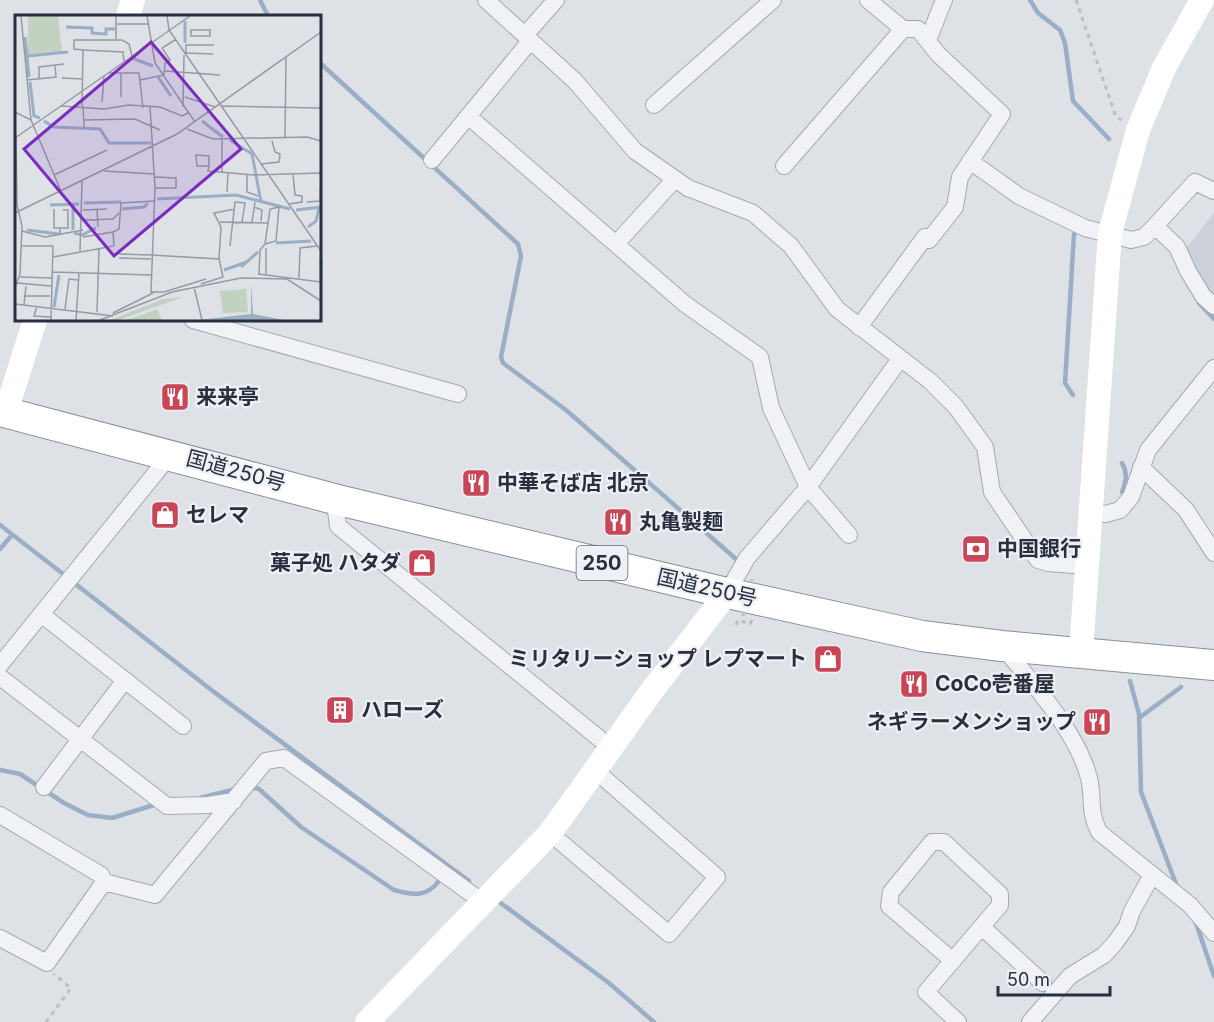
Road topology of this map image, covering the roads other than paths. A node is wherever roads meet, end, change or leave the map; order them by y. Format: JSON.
{"nodes":[{"id":1,"x":133,"y":0,"type":"edge"},
{"id":2,"x":486,"y":0,"type":"edge"},
{"id":3,"x":556,"y":0,"type":"edge"},
{"id":4,"x":773,"y":0,"type":"edge"},
{"id":5,"x":868,"y":0,"type":"edge"},
{"id":6,"x":944,"y":0,"type":"edge"},
{"id":7,"x":1202,"y":0,"type":"edge"},
{"id":8,"x":128,"y":15,"type":"edge"},
{"id":9,"x":903,"y":29,"type":"junction"},
{"id":10,"x":528,"y":38,"type":"junction"},
{"id":11,"x":928,"y":40,"type":"junction"},
{"id":12,"x":654,"y":105,"type":"dead end"},
{"id":13,"x":468,"y":116,"type":"junction"},
{"id":14,"x":432,"y":160,"type":"dead end"},
{"id":15,"x":970,"y":161,"type":"junction"},
{"id":16,"x":784,"y":166,"type":"dead end"},
{"id":17,"x":675,"y":179,"type":"junction"},
{"id":18,"x":1214,"y":191,"type":"edge"},
{"id":19,"x":1155,"y":226,"type":"junction"},
{"id":20,"x":1110,"y":233,"type":"junction"},
{"id":21,"x":616,"y":244,"type":"junction"},
{"id":22,"x":1214,"y":306,"type":"edge"},
{"id":23,"x":35,"y":321,"type":"edge"},
{"id":24,"x":197,"y":321,"type":"edge"},
{"id":25,"x":859,"y":327,"type":"junction"},
{"id":26,"x":900,"y":359,"type":"junction"},
{"id":27,"x":1214,"y":368,"type":"edge"},
{"id":28,"x":458,"y":394,"type":"dead end"},
{"id":29,"x":3,"y":411,"type":"edge"},
{"id":30,"x":171,"y":454,"type":"junction"},
{"id":31,"x":1142,"y":466,"type":"junction"},
{"id":32,"x":808,"y":487,"type":"junction"},
{"id":33,"x":338,"y":500,"type":"junction"},
{"id":34,"x":1091,"y":512,"type":"junction"},
{"id":35,"x":849,"y":535,"type":"dead end"},
{"id":36,"x":1214,"y":553,"type":"edge"},
{"id":37,"x":1087,"y":566,"type":"junction"},
{"id":38,"x":735,"y":605,"type":"junction"},
{"id":39,"x":41,"y":614,"type":"junction"},
{"id":40,"x":1006,"y":651,"type":"junction"},
{"id":41,"x":1081,"y":652,"type":"junction"},
{"id":42,"x":0,"y":665,"type":"edge"},
{"id":43,"x":1214,"y":665,"type":"edge"},
{"id":44,"x":0,"y":677,"type":"edge"},
{"id":45,"x":125,"y":680,"type":"junction"},
{"id":46,"x":183,"y":726,"type":"dead end"},
{"id":47,"x":80,"y":740,"type":"junction"},
{"id":48,"x":611,"y":748,"type":"junction"},
{"id":49,"x":596,"y":771,"type":"junction"},
{"id":50,"x":44,"y":787,"type":"dead end"},
{"id":51,"x":241,"y":792,"type":"junction"},
{"id":52,"x":0,"y":814,"type":"edge"},
{"id":53,"x":550,"y":833,"type":"junction"},
{"id":54,"x":1152,"y":875,"type":"junction"},
{"id":55,"x":104,"y":882,"type":"junction"},
{"id":56,"x":484,"y":903,"type":"junction"},
{"id":57,"x":982,"y":927,"type":"junction"},
{"id":58,"x":1214,"y":933,"type":"edge"},
{"id":59,"x":0,"y":938,"type":"edge"},
{"id":60,"x":953,"y":961,"type":"junction"},
{"id":61,"x":1043,"y":983,"type":"dead end"},
{"id":62,"x":367,"y":1022,"type":"edge"},
{"id":63,"x":958,"y":1022,"type":"edge"},
{"id":64,"x":1029,"y":1022,"type":"edge"}],
"edges":[{"from":1,"to":8,"type":"street"},
{"from":2,"to":10,"type":"street"},
{"from":3,"to":10,"type":"street"},
{"from":4,"to":12,"type":"street"},
{"from":5,"to":9,"type":"street"},
{"from":6,"to":11,"type":"street"},
{"from":7,"to":20,"type":"street"},
{"from":9,"to":11,"type":"street"},
{"from":9,"to":16,"type":"street"},
{"from":10,"to":13,"type":"street"},
{"from":10,"to":17,"type":"street"},
{"from":11,"to":15,"type":"street"},
{"from":13,"to":14,"type":"street"},
{"from":13,"to":21,"type":"street"},
{"from":15,"to":20,"type":"street"},
{"from":15,"to":25,"type":"street"},
{"from":17,"to":21,"type":"street"},
{"from":17,"to":25,"type":"street"},
{"from":18,"to":19,"type":"street"},
{"from":19,"to":20,"type":"street"},
{"from":19,"to":22,"type":"street"},
{"from":20,"to":34,"type":"street"},
{"from":21,"to":32,"type":"street"},
{"from":23,"to":29,"type":"street"},
{"from":24,"to":28,"type":"street"},
{"from":25,"to":26,"type":"street"},
{"from":26,"to":32,"type":"street"},
{"from":26,"to":37,"type":"street"},
{"from":27,"to":31,"type":"street"},
{"from":29,"to":30,"type":"highway","name":"国道250号","number":"250"},
{"from":30,"to":33,"type":"highway","name":"国道250号","number":"250"},
{"from":30,"to":39,"type":"street"},
{"from":31,"to":34,"type":"street"},
{"from":31,"to":36,"type":"street"},
{"from":32,"to":35,"type":"street"},
{"from":32,"to":38,"type":"street"},
{"from":33,"to":38,"type":"highway","name":"国道250号","number":"250"},
{"from":33,"to":48,"type":"street"},
{"from":34,"to":37,"type":"street"},
{"from":37,"to":41,"type":"street"},
{"from":38,"to":40,"type":"highway","name":"国道250号","number":"250"},
{"from":38,"to":48,"type":"street"},
{"from":39,"to":42,"type":"street"},
{"from":39,"to":45,"type":"street"},
{"from":40,"to":41,"type":"highway","name":"国道250号","number":"250"},
{"from":40,"to":54,"type":"street"},
{"from":41,"to":43,"type":"highway","name":"国道250号","number":"250"},
{"from":44,"to":47,"type":"street"},
{"from":45,"to":46,"type":"street"},
{"from":45,"to":47,"type":"street"},
{"from":47,"to":50,"type":"street"},
{"from":47,"to":51,"type":"street"},
{"from":48,"to":49,"type":"street"},
{"from":49,"to":53,"type":"street"},
{"from":49,"to":53,"type":"street"},
{"from":51,"to":55,"type":"street"},
{"from":51,"to":56,"type":"street"},
{"from":52,"to":55,"type":"street"},
{"from":53,"to":56,"type":"street"},
{"from":54,"to":58,"type":"street"},
{"from":54,"to":64,"type":"street"},
{"from":55,"to":59,"type":"street"},
{"from":56,"to":62,"type":"street"},
{"from":57,"to":60,"type":"street"},
{"from":57,"to":60,"type":"street"},
{"from":57,"to":61,"type":"street"},
{"from":60,"to":63,"type":"street"}]}
